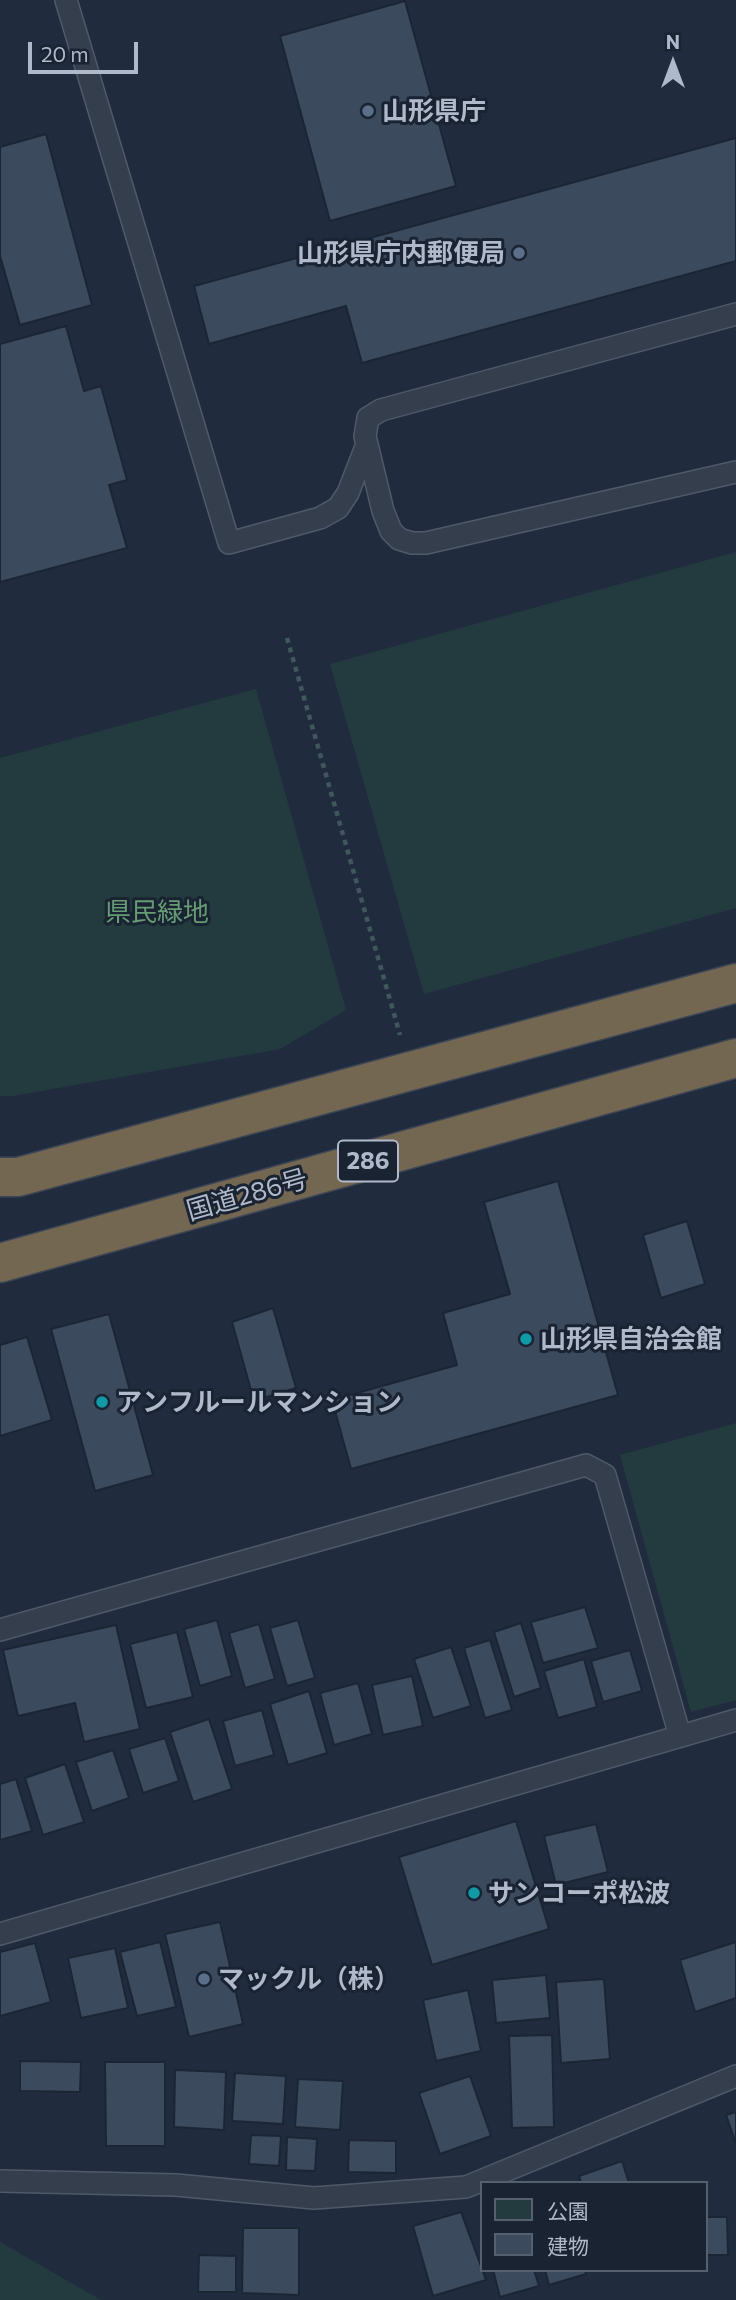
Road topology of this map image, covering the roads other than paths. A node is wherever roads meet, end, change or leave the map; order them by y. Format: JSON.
{"nodes":[{"id":1,"x":66,"y":0,"type":"edge"},
{"id":2,"x":736,"y":314,"type":"edge"},
{"id":3,"x":367,"y":443,"type":"junction"},
{"id":4,"x":736,"y":472,"type":"edge"},
{"id":5,"x":736,"y":983,"type":"edge"},
{"id":6,"x":736,"y":1058,"type":"edge"},
{"id":7,"x":0,"y":1177,"type":"edge"},
{"id":8,"x":0,"y":1263,"type":"edge"},
{"id":9,"x":0,"y":1630,"type":"edge"},
{"id":10,"x":736,"y":1720,"type":"edge"},
{"id":11,"x":680,"y":1736,"type":"junction"},
{"id":12,"x":0,"y":1934,"type":"edge"},
{"id":13,"x":736,"y":2076,"type":"edge"},
{"id":14,"x":0,"y":2181,"type":"edge"},
{"id":15,"x":480,"y":2181,"type":"edge"},
{"id":16,"x":481,"y":2181,"type":"edge"}],
"edges":[{"from":1,"to":3,"type":"lane"},
{"from":2,"to":3,"type":"lane"},
{"from":3,"to":4,"type":"lane"},
{"from":5,"to":7,"type":"highway"},
{"from":6,"to":8,"type":"highway","name":"国道286号","number":"286"},
{"from":9,"to":11,"type":"lane"},
{"from":10,"to":11,"type":"lane"},
{"from":11,"to":12,"type":"lane"},
{"from":13,"to":16,"type":"lane"},
{"from":14,"to":15,"type":"lane"}]}
